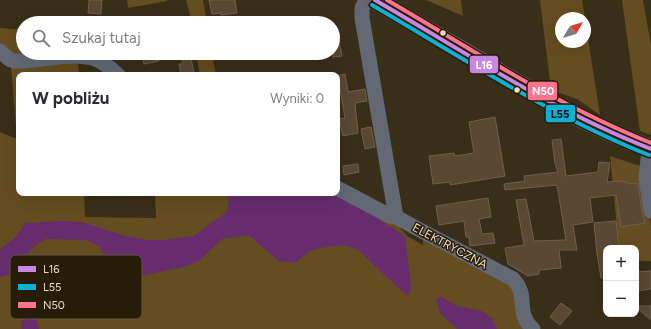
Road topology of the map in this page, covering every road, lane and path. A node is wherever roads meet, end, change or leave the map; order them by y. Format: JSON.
{"nodes":[{"id":1,"x":366,"y":0,"type":"edge"},
{"id":2,"x":375,"y":0,"type":"edge"},
{"id":3,"x":0,"y":52,"type":"edge"},
{"id":4,"x":27,"y":60,"type":"edge"},
{"id":5,"x":98,"y":60,"type":"edge"},
{"id":6,"x":115,"y":72,"type":"edge"},
{"id":7,"x":650,"y":149,"type":"edge"},
{"id":8,"x":340,"y":190,"type":"edge"},
{"id":9,"x":651,"y":212,"type":"edge"},
{"id":10,"x":396,"y":217,"type":"junction"},
{"id":11,"x":533,"y":329,"type":"edge"}],
"edges":[{"from":1,"to":10,"type":"street"},
{"from":2,"to":7,"type":"main road"},
{"from":3,"to":4,"type":"street"},
{"from":5,"to":6,"type":"street"},
{"from":7,"to":9,"type":"street"},
{"from":8,"to":10,"type":"street","name":"ELEKTRYCZNA"},
{"from":10,"to":11,"type":"street","name":"ELEKTRYCZNA"}]}
